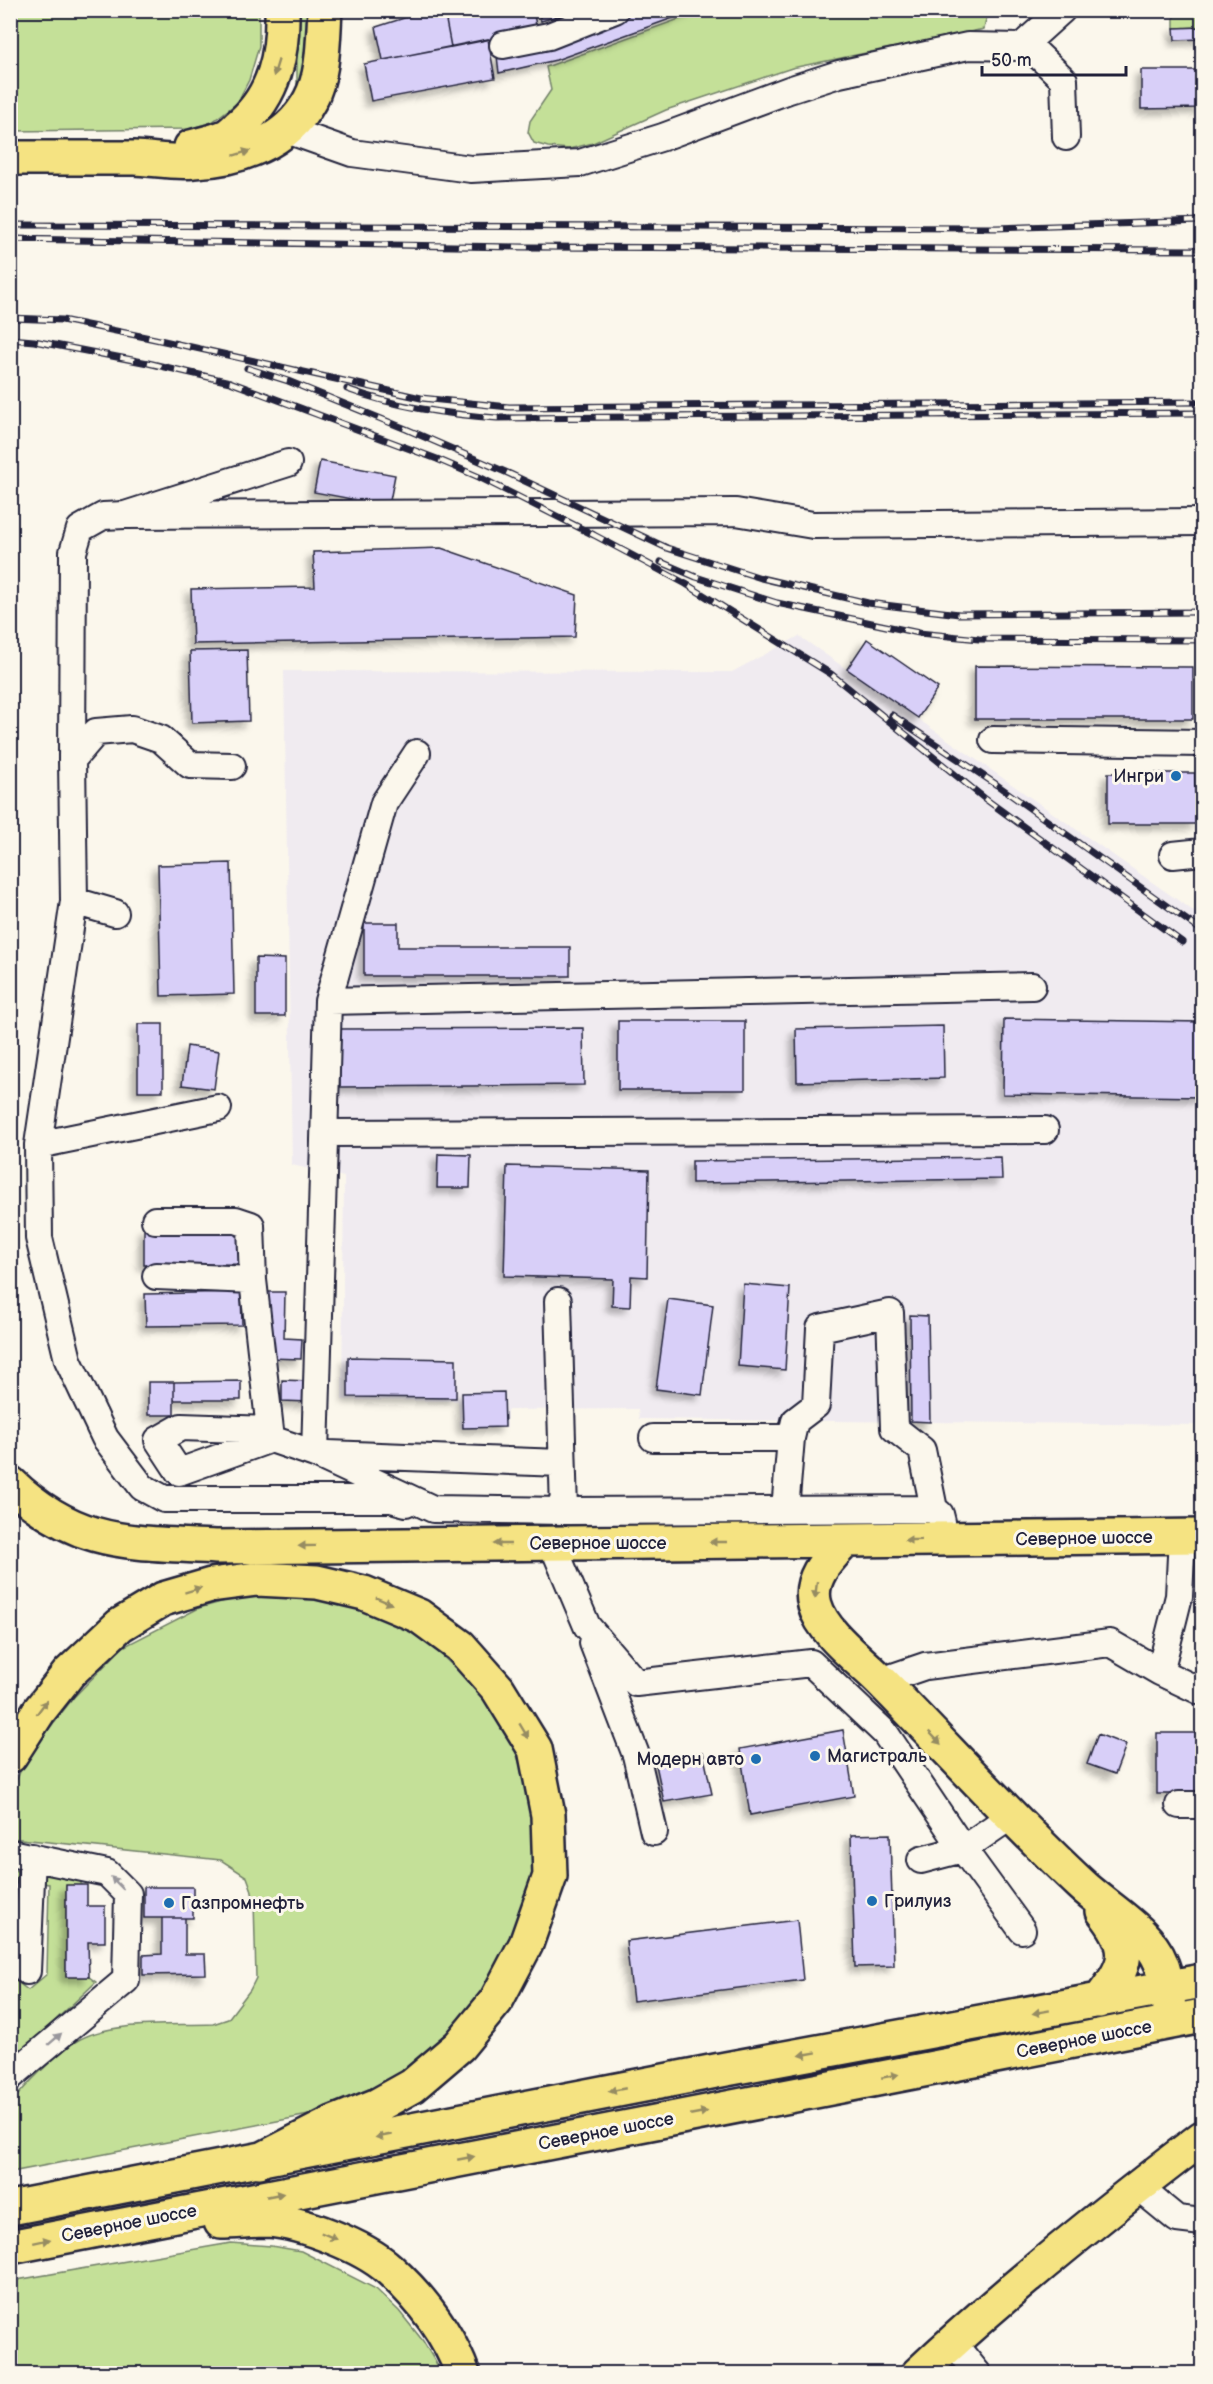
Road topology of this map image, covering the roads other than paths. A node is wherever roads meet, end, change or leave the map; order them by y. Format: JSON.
{"nodes":[{"id":1,"x":282,"y":10,"type":"edge"},
{"id":2,"x":325,"y":10,"type":"edge"},
{"id":3,"x":615,"y":10,"type":"edge"},
{"id":4,"x":1062,"y":10,"type":"edge"},
{"id":5,"x":503,"y":45,"type":"dead end"},
{"id":6,"x":1021,"y":47,"type":"junction"},
{"id":7,"x":287,"y":130,"type":"junction"},
{"id":8,"x":1066,"y":137,"type":"dead end"},
{"id":9,"x":10,"y":158,"type":"edge"},
{"id":10,"x":143,"y":158,"type":"junction"},
{"id":11,"x":288,"y":463,"type":"dead end"},
{"id":12,"x":125,"y":515,"type":"junction"},
{"id":13,"x":1203,"y":522,"type":"edge"},
{"id":14,"x":993,"y":740,"type":"dead end"},
{"id":15,"x":1203,"y":743,"type":"edge"},
{"id":16,"x":417,"y":753,"type":"dead end"},
{"id":17,"x":72,"y":760,"type":"junction"},
{"id":18,"x":232,"y":766,"type":"dead end"},
{"id":19,"x":1203,"y":852,"type":"edge"},
{"id":20,"x":1173,"y":855,"type":"dead end"},
{"id":21,"x":75,"y":901,"type":"junction"},
{"id":22,"x":115,"y":913,"type":"dead end"},
{"id":23,"x":1032,"y":986,"type":"dead end"},
{"id":24,"x":328,"y":1000,"type":"junction"},
{"id":25,"x":218,"y":1108,"type":"dead end"},
{"id":26,"x":1046,"y":1130,"type":"dead end"},
{"id":27,"x":325,"y":1133,"type":"junction"},
{"id":28,"x":38,"y":1145,"type":"junction"},
{"id":29,"x":155,"y":1220,"type":"dead end"},
{"id":30,"x":156,"y":1276,"type":"dead end"},
{"id":31,"x":253,"y":1280,"type":"junction"},
{"id":32,"x":558,"y":1301,"type":"dead end"},
{"id":33,"x":653,"y":1438,"type":"dead end"},
{"id":34,"x":791,"y":1438,"type":"junction"},
{"id":35,"x":315,"y":1454,"type":"junction"},
{"id":36,"x":561,"y":1463,"type":"junction"},
{"id":37,"x":10,"y":1483,"type":"edge"},
{"id":38,"x":433,"y":1509,"type":"junction"},
{"id":39,"x":934,"y":1509,"type":"junction"},
{"id":40,"x":785,"y":1510,"type":"junction"},
{"id":41,"x":564,"y":1511,"type":"junction"},
{"id":42,"x":1192,"y":1536,"type":"edge"},
{"id":43,"x":946,"y":1540,"type":"junction"},
{"id":44,"x":844,"y":1542,"type":"junction"},
{"id":45,"x":552,"y":1543,"type":"junction"},
{"id":46,"x":432,"y":1544,"type":"junction"},
{"id":47,"x":587,"y":1626,"type":"junction"},
{"id":48,"x":1160,"y":1672,"type":"junction"},
{"id":49,"x":881,"y":1681,"type":"junction"},
{"id":50,"x":1203,"y":1692,"type":"edge"},
{"id":51,"x":10,"y":1756,"type":"edge"},
{"id":52,"x":1011,"y":1816,"type":"junction"},
{"id":53,"x":654,"y":1832,"type":"dead end"},
{"id":54,"x":963,"y":1848,"type":"junction"},
{"id":55,"x":21,"y":1855,"type":"edge"},
{"id":56,"x":921,"y":1860,"type":"dead end"},
{"id":57,"x":1083,"y":1886,"type":"junction"},
{"id":58,"x":1022,"y":1930,"type":"dead end"},
{"id":59,"x":27,"y":1971,"type":"dead end"},
{"id":60,"x":1203,"y":1981,"type":"edge"},
{"id":61,"x":1166,"y":1988,"type":"junction"},
{"id":62,"x":1099,"y":2001,"type":"junction"},
{"id":63,"x":1203,"y":2016,"type":"edge"},
{"id":64,"x":1170,"y":2022,"type":"junction"},
{"id":65,"x":10,"y":2077,"type":"edge"},
{"id":66,"x":1203,"y":2138,"type":"edge"},
{"id":67,"x":259,"y":2161,"type":"junction"},
{"id":68,"x":1138,"y":2187,"type":"junction"},
{"id":69,"x":10,"y":2208,"type":"edge"},
{"id":70,"x":1203,"y":2222,"type":"edge"},
{"id":71,"x":105,"y":2228,"type":"junction"},
{"id":72,"x":10,"y":2247,"type":"edge"},
{"id":73,"x":952,"y":2342,"type":"junction"},
{"id":74,"x":463,"y":2373,"type":"edge"},
{"id":75,"x":918,"y":2373,"type":"edge"},
{"id":76,"x":978,"y":2373,"type":"edge"}],
"edges":[{"from":1,"to":10,"type":"main road","one_way":true},
{"from":2,"to":7,"type":"main road"},
{"from":3,"to":5,"type":"lane"},
{"from":4,"to":6,"type":"lane"},
{"from":6,"to":7,"type":"lane"},
{"from":6,"to":8,"type":"lane"},
{"from":10,"to":7,"type":"main road","one_way":true},
{"from":9,"to":10,"type":"main road"},
{"from":11,"to":12,"type":"lane"},
{"from":12,"to":13,"type":"lane"},
{"from":12,"to":17,"type":"lane"},
{"from":14,"to":15,"type":"lane"},
{"from":16,"to":24,"type":"lane"},
{"from":17,"to":18,"type":"lane"},
{"from":17,"to":21,"type":"lane"},
{"from":19,"to":20,"type":"lane"},
{"from":21,"to":22,"type":"lane"},
{"from":21,"to":28,"type":"lane"},
{"from":23,"to":24,"type":"lane"},
{"from":24,"to":27,"type":"lane"},
{"from":25,"to":28,"type":"lane"},
{"from":26,"to":27,"type":"lane"},
{"from":27,"to":35,"type":"lane"},
{"from":28,"to":38,"type":"lane"},
{"from":29,"to":31,"type":"lane"},
{"from":30,"to":31,"type":"lane"},
{"from":31,"to":35,"type":"lane"},
{"from":32,"to":36,"type":"lane"},
{"from":33,"to":34,"type":"lane"},
{"from":34,"to":39,"type":"lane"},
{"from":34,"to":40,"type":"lane"},
{"from":35,"to":36,"type":"lane"},
{"from":35,"to":38,"type":"lane"},
{"from":36,"to":41,"type":"lane"},
{"from":46,"to":37,"type":"main road","name":"Северное шоссе","one_way":true},
{"from":38,"to":41,"type":"lane"},
{"from":38,"to":46,"type":"lane"},
{"from":39,"to":40,"type":"lane"},
{"from":39,"to":43,"type":"lane"},
{"from":40,"to":41,"type":"lane"},
{"from":42,"to":43,"type":"main road","name":"Северное шоссе"},
{"from":42,"to":48,"type":"lane"},
{"from":43,"to":44,"type":"main road","name":"Северное шоссе","one_way":true},
{"from":44,"to":45,"type":"main road","name":"Северное шоссе","one_way":true},
{"from":44,"to":49,"type":"main road","one_way":true},
{"from":45,"to":46,"type":"main road","name":"Северное шоссе","one_way":true},
{"from":45,"to":47,"type":"lane"},
{"from":47,"to":53,"type":"lane"},
{"from":47,"to":54,"type":"lane"},
{"from":48,"to":49,"type":"lane"},
{"from":48,"to":50,"type":"lane"},
{"from":49,"to":52,"type":"main road","one_way":true},
{"from":51,"to":67,"type":"main road","one_way":true},
{"from":52,"to":54,"type":"lane"},
{"from":52,"to":57,"type":"main road"},
{"from":54,"to":56,"type":"lane"},
{"from":54,"to":58,"type":"lane"},
{"from":55,"to":59,"type":"lane"},
{"from":65,"to":55,"type":"lane","one_way":true},
{"from":57,"to":61,"type":"main road"},
{"from":57,"to":62,"type":"main road"},
{"from":60,"to":61,"type":"main road","name":"Северное шоссе"},
{"from":61,"to":62,"type":"main road","name":"Северное шоссе"},
{"from":61,"to":64,"type":"main road"},
{"from":62,"to":67,"type":"main road","name":"Северное шоссе","one_way":true},
{"from":63,"to":64,"type":"main road","name":"Северное шоссе"},
{"from":71,"to":64,"type":"main road","name":"Северное шоссе","one_way":true},
{"from":66,"to":68,"type":"main road"},
{"from":67,"to":69,"type":"main road","name":"Северное шоссе"},
{"from":68,"to":70,"type":"lane"},
{"from":68,"to":73,"type":"main road"},
{"from":72,"to":71,"type":"main road","name":"Северное шоссе","one_way":true},
{"from":71,"to":74,"type":"main road","one_way":true},
{"from":73,"to":75,"type":"main road"},
{"from":73,"to":76,"type":"lane"}]}
